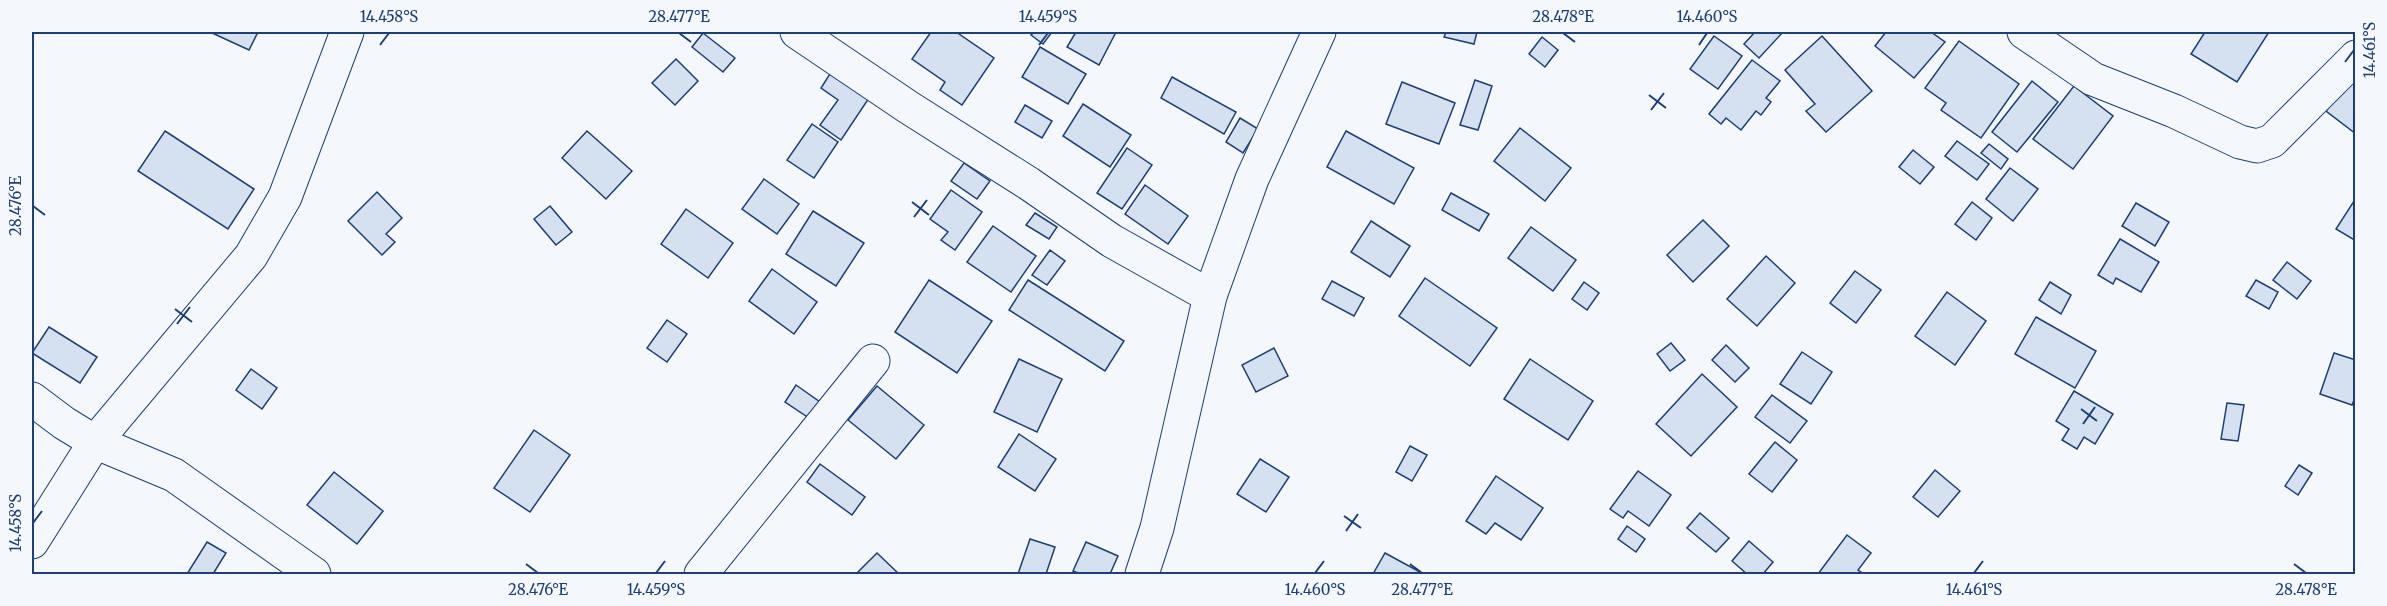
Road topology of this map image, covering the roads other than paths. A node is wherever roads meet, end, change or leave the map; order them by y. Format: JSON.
{"nodes":[{"id":1,"x":348,"y":32,"type":"edge"},
{"id":2,"x":797,"y":32,"type":"edge"},
{"id":3,"x":1319,"y":32,"type":"edge"},
{"id":4,"x":2024,"y":32,"type":"edge"},
{"id":5,"x":2355,"y":57,"type":"edge"},
{"id":6,"x":1210,"y":296,"type":"junction"},
{"id":7,"x":873,"y":361,"type":"dead end"},
{"id":8,"x":32,"y":399,"type":"edge"},
{"id":9,"x":95,"y":442,"type":"junction"},
{"id":10,"x":32,"y":542,"type":"edge"},
{"id":11,"x":314,"y":574,"type":"edge"},
{"id":12,"x":701,"y":574,"type":"edge"},
{"id":13,"x":1142,"y":574,"type":"edge"}],
"edges":[{"from":1,"to":9,"type":"street"},
{"from":2,"to":6,"type":"street"},
{"from":3,"to":6,"type":"street"},
{"from":4,"to":5,"type":"street"},
{"from":6,"to":13,"type":"street"},
{"from":7,"to":12,"type":"street"},
{"from":8,"to":9,"type":"street"},
{"from":9,"to":10,"type":"street"},
{"from":9,"to":11,"type":"street"}]}
